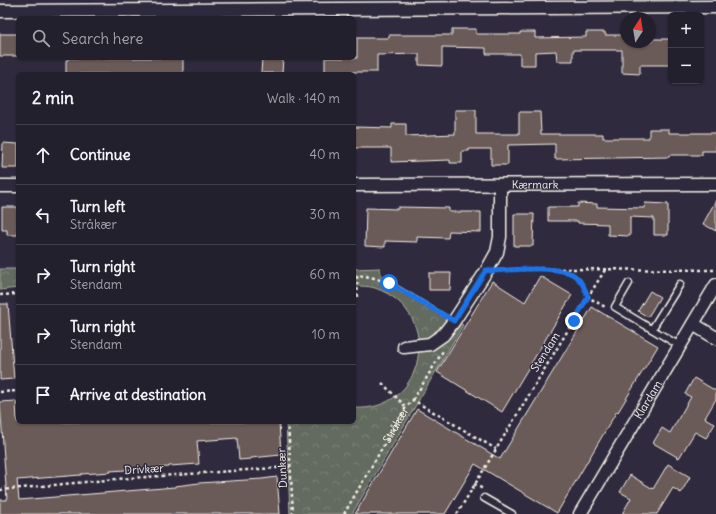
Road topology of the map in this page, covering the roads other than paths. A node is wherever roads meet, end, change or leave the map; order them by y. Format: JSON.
{"nodes":[{"id":1,"x":461,"y":4,"type":"edge"},
{"id":2,"x":289,"y":5,"type":"edge"},
{"id":3,"x":716,"y":7,"type":"edge"},
{"id":4,"x":0,"y":11,"type":"edge"},
{"id":5,"x":716,"y":184,"type":"edge"},
{"id":6,"x":356,"y":185,"type":"edge"},
{"id":7,"x":500,"y":185,"type":"junction"},
{"id":8,"x":0,"y":186,"type":"edge"},
{"id":9,"x":16,"y":186,"type":"edge"},
{"id":10,"x":629,"y":283,"type":"dead end"},
{"id":11,"x":680,"y":284,"type":"dead end"},
{"id":12,"x":716,"y":285,"type":"edge"},
{"id":13,"x":692,"y":324,"type":"junction"},
{"id":14,"x":652,"y":329,"type":"junction"},
{"id":15,"x":716,"y":338,"type":"edge"},
{"id":16,"x":680,"y":346,"type":"junction"},
{"id":17,"x":404,"y":347,"type":"dead end"},
{"id":18,"x":484,"y":498,"type":"dead end"},
{"id":19,"x":512,"y":514,"type":"edge"},
{"id":20,"x":580,"y":514,"type":"edge"}],
"edges":[{"from":1,"to":2,"type":"street"},
{"from":1,"to":3,"type":"street"},
{"from":2,"to":4,"type":"street"},
{"from":5,"to":7,"type":"street","name":"Kærmark"},
{"from":6,"to":7,"type":"street","name":"Kærmark"},
{"from":7,"to":17,"type":"street"},
{"from":8,"to":9,"type":"street"},
{"from":10,"to":14,"type":"lane"},
{"from":11,"to":14,"type":"lane"},
{"from":12,"to":13,"type":"street","name":"Klardam"},
{"from":13,"to":15,"type":"street"},
{"from":13,"to":16,"type":"street","name":"Klardam"},
{"from":14,"to":16,"type":"lane"},
{"from":16,"to":20,"type":"street","name":"Klardam"},
{"from":18,"to":19,"type":"lane"}]}
